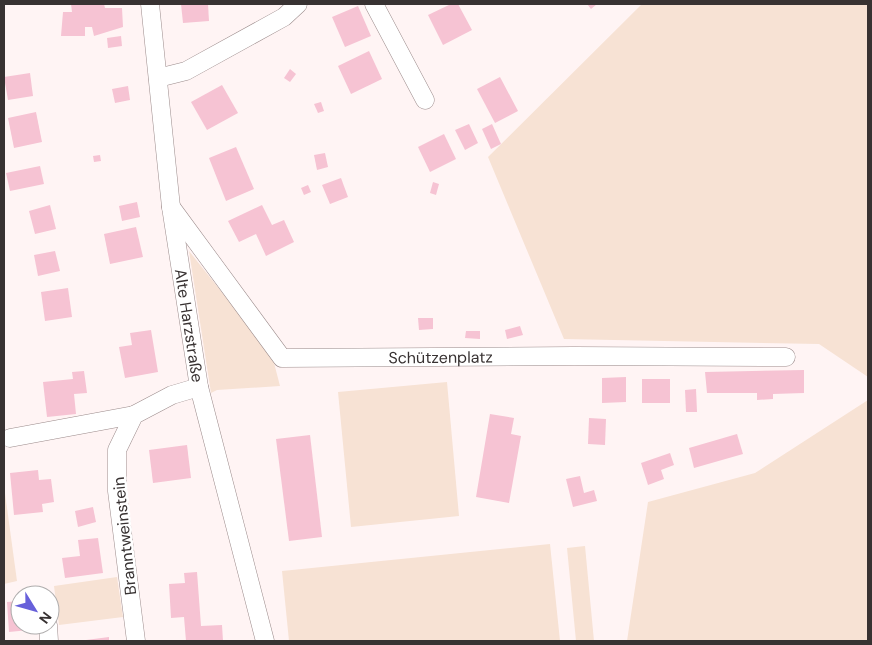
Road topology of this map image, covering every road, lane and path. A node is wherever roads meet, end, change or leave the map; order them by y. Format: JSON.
{"nodes":[{"id":1,"x":150,"y":4,"type":"edge"},
{"id":2,"x":298,"y":4,"type":"edge"},
{"id":3,"x":374,"y":4,"type":"edge"},
{"id":4,"x":158,"y":78,"type":"junction"},
{"id":5,"x":425,"y":100,"type":"dead end"},
{"id":6,"x":171,"y":208,"type":"junction"},
{"id":7,"x":786,"y":357,"type":"dead end"},
{"id":8,"x":199,"y":387,"type":"junction"},
{"id":9,"x":134,"y":415,"type":"junction"},
{"id":10,"x":10,"y":438,"type":"dead end"},
{"id":11,"x":136,"y":641,"type":"edge"},
{"id":12,"x":265,"y":641,"type":"edge"}],
"edges":[{"from":1,"to":4,"type":"street","name":"Alte Harzstraße"},
{"from":2,"to":4,"type":"street"},
{"from":3,"to":5,"type":"street"},
{"from":4,"to":6,"type":"street","name":"Alte Harzstraße"},
{"from":6,"to":7,"type":"street","name":"Schützenplatz"},
{"from":6,"to":8,"type":"street","name":"Alte Harzstraße"},
{"from":8,"to":9,"type":"street"},
{"from":8,"to":12,"type":"street","name":"Alte Harzstraße"},
{"from":9,"to":10,"type":"street"},
{"from":9,"to":11,"type":"street","name":"Branntweinstein"}]}
